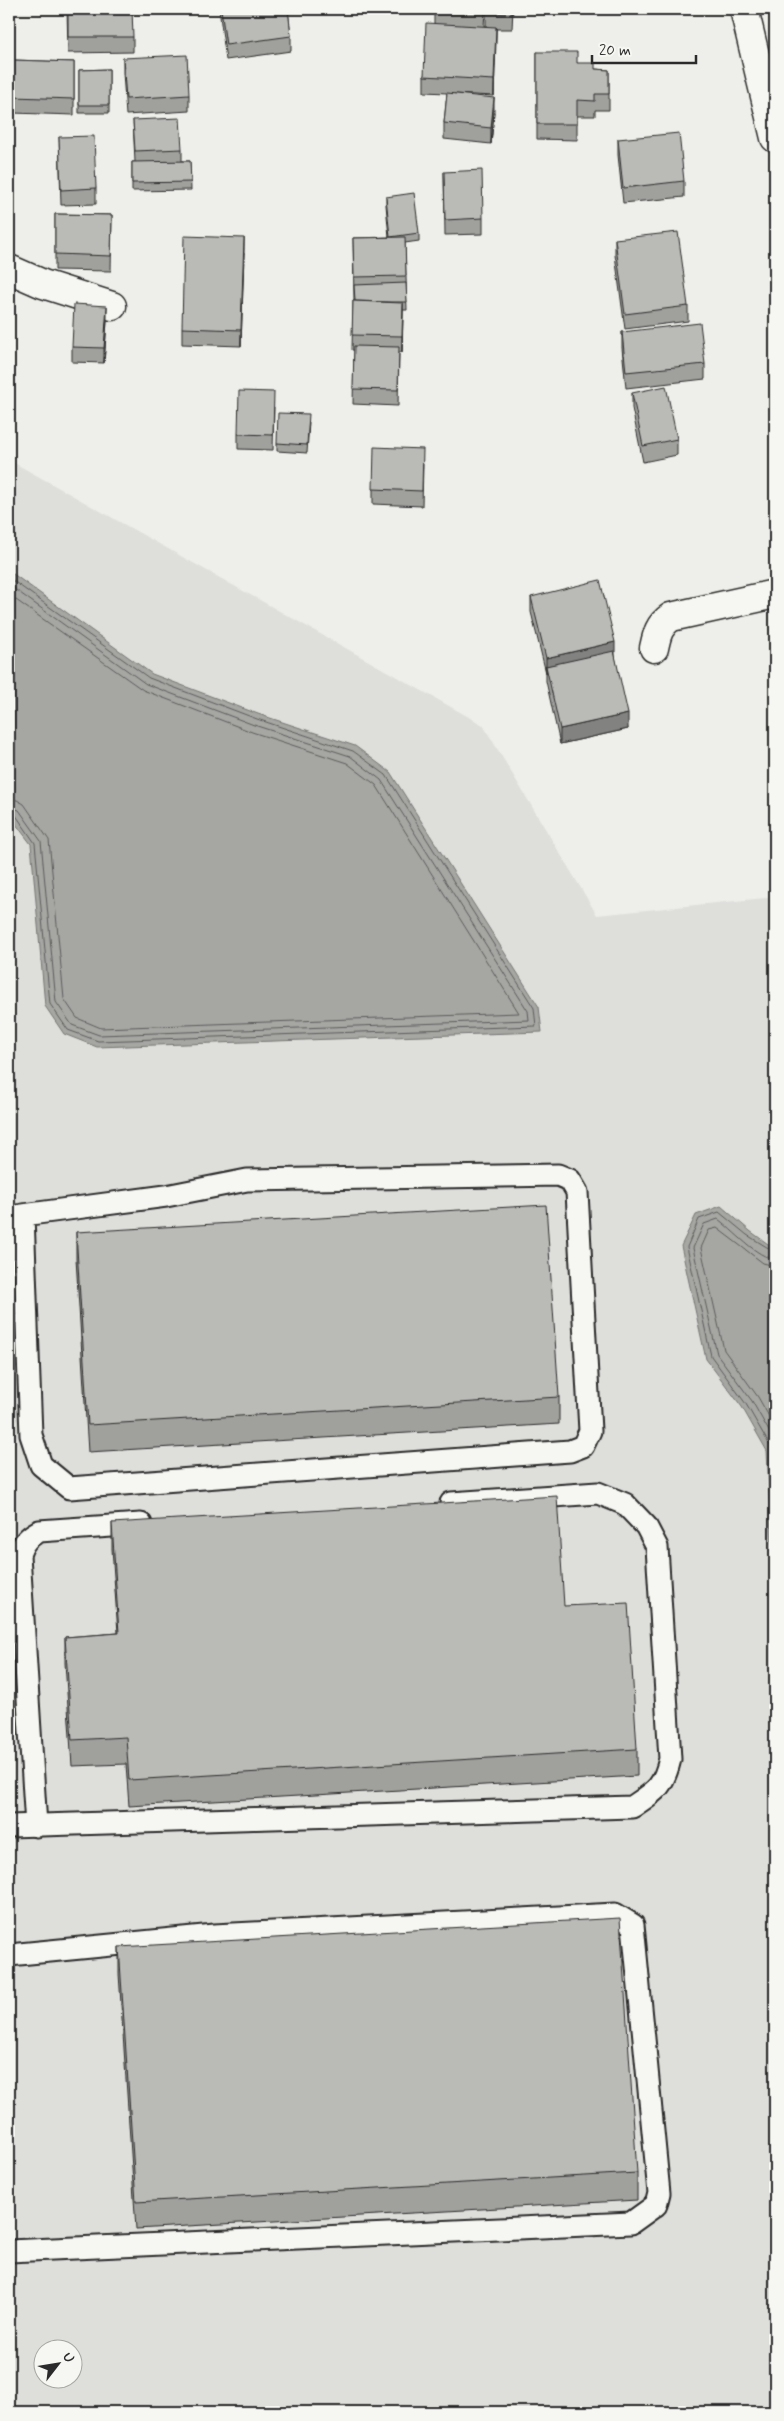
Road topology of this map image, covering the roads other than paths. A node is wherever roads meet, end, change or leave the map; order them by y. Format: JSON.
{"nodes":[{"id":1,"x":744,"y":9,"type":"edge"},
{"id":2,"x":775,"y":138,"type":"edge"},
{"id":3,"x":9,"y":269,"type":"edge"},
{"id":4,"x":112,"y":306,"type":"dead end"},
{"id":5,"x":775,"y":594,"type":"edge"},
{"id":6,"x":654,"y":648,"type":"dead end"},
{"id":7,"x":16,"y":1216,"type":"edge"},
{"id":8,"x":432,"y":1504,"type":"edge"},
{"id":9,"x":157,"y":1523,"type":"edge"},
{"id":10,"x":9,"y":1826,"type":"edge"},
{"id":11,"x":36,"y":1826,"type":"junction"},
{"id":12,"x":9,"y":1956,"type":"edge"},
{"id":13,"x":9,"y":2251,"type":"edge"}],
"edges":[{"from":1,"to":2,"type":"street"},
{"from":3,"to":4,"type":"street"},
{"from":5,"to":6,"type":"street"},
{"from":7,"to":7,"type":"lane"},
{"from":8,"to":11,"type":"lane"},
{"from":9,"to":11,"type":"lane"},
{"from":10,"to":11,"type":"lane"},
{"from":12,"to":13,"type":"lane"}]}
